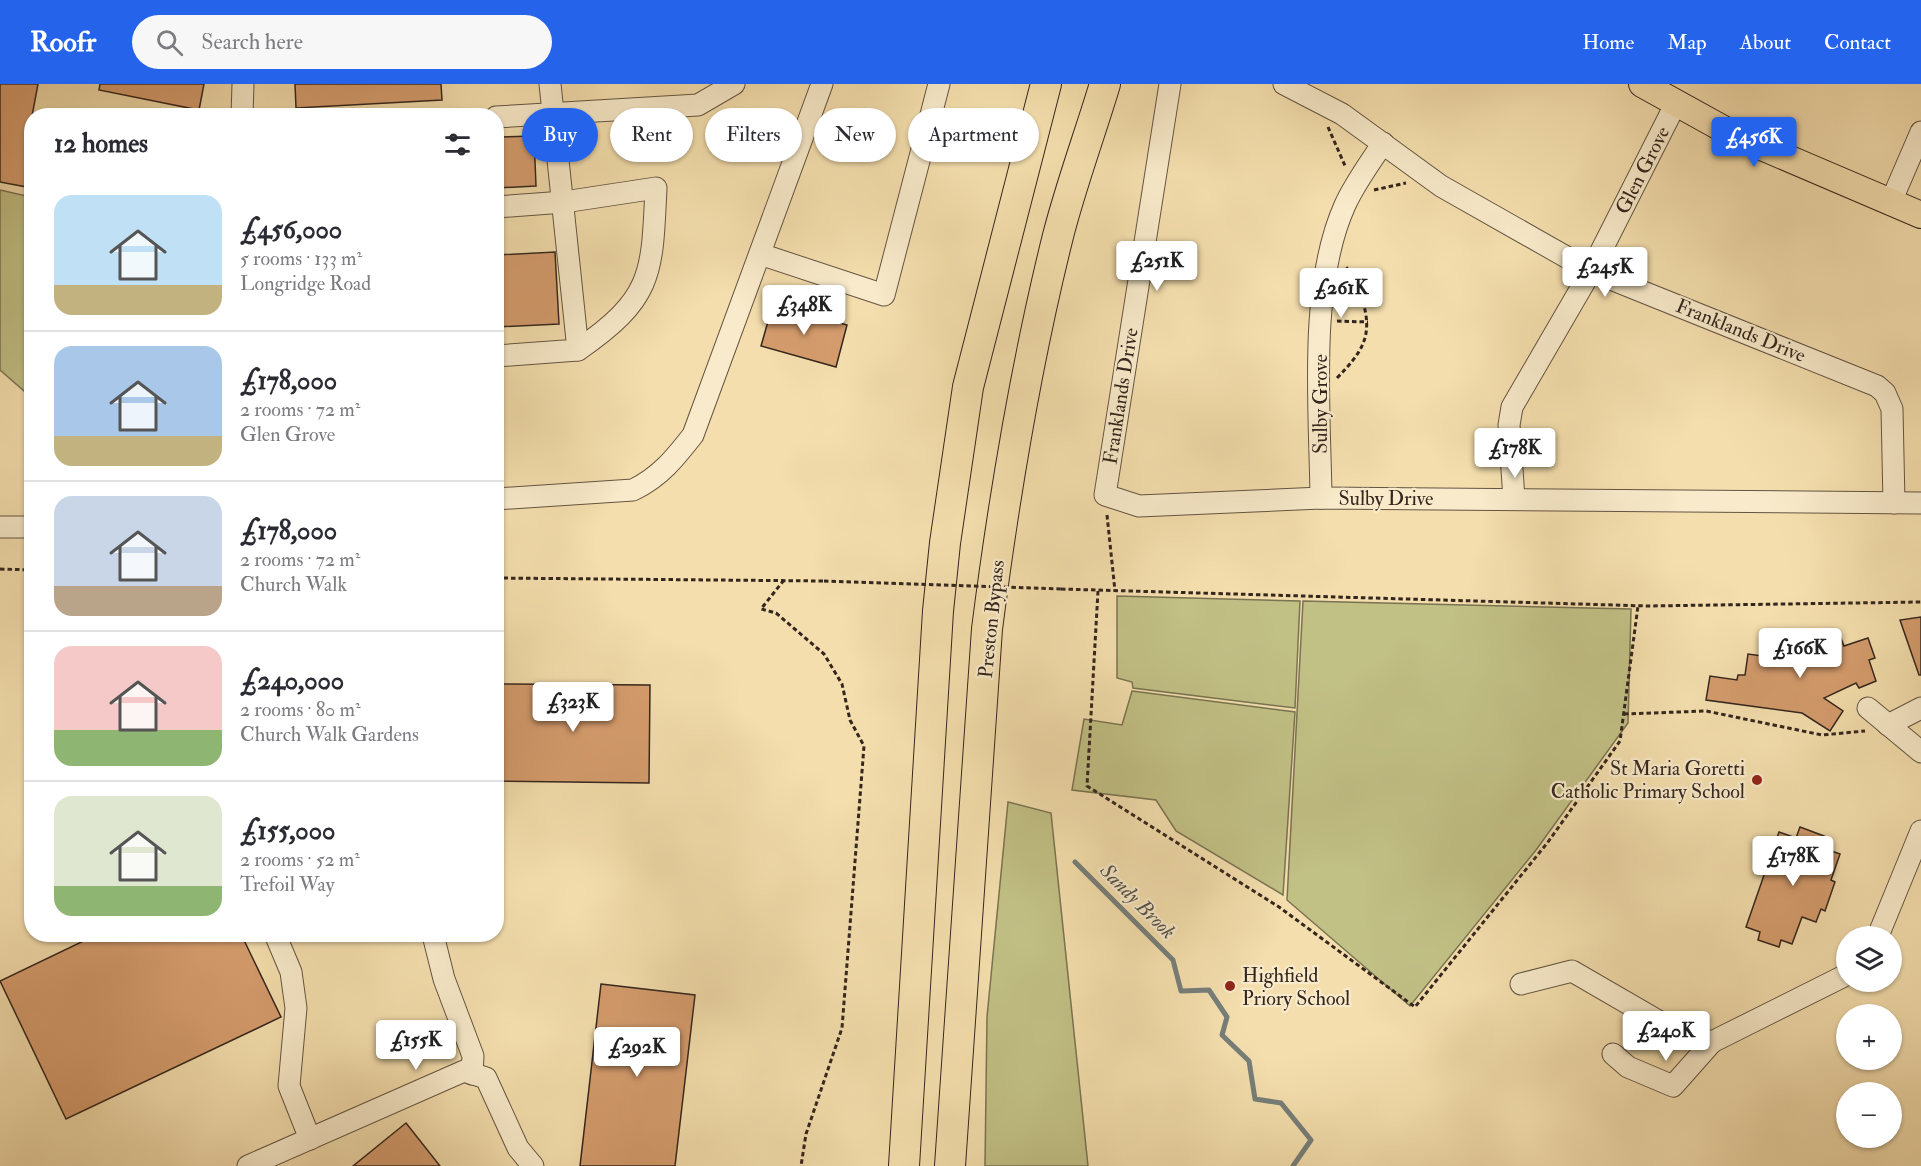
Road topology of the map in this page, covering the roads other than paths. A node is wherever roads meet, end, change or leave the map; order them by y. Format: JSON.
{"nodes":[{"id":1,"x":243,"y":84,"type":"edge"},
{"id":2,"x":550,"y":84,"type":"edge"},
{"id":3,"x":734,"y":84,"type":"edge"},
{"id":4,"x":822,"y":84,"type":"edge"},
{"id":5,"x":939,"y":84,"type":"edge"},
{"id":6,"x":1046,"y":84,"type":"edge"},
{"id":7,"x":1105,"y":84,"type":"edge"},
{"id":8,"x":1170,"y":84,"type":"edge"},
{"id":9,"x":1284,"y":84,"type":"edge"},
{"id":10,"x":1642,"y":84,"type":"edge"},
{"id":11,"x":1676,"y":103,"type":"junction"},
{"id":12,"x":242,"y":108,"type":"edge"},
{"id":13,"x":553,"y":108,"type":"edge"},
{"id":14,"x":598,"y":111,"type":"edge"},
{"id":15,"x":522,"y":115,"type":"edge"},
{"id":16,"x":504,"y":116,"type":"edge"},
{"id":17,"x":1921,"y":132,"type":"edge"},
{"id":18,"x":1383,"y":143,"type":"junction"},
{"id":19,"x":560,"y":162,"type":"edge"},
{"id":20,"x":564,"y":202,"type":"junction"},
{"id":21,"x":1890,"y":204,"type":"junction"},
{"id":22,"x":504,"y":206,"type":"edge"},
{"id":23,"x":1921,"y":215,"type":"edge"},
{"id":24,"x":760,"y":254,"type":"junction"},
{"id":25,"x":1591,"y":271,"type":"junction"},
{"id":26,"x":578,"y":350,"type":"junction"},
{"id":27,"x":504,"y":355,"type":"edge"},
{"id":28,"x":1105,"y":495,"type":"joint"},
{"id":29,"x":504,"y":498,"type":"edge"},
{"id":30,"x":1321,"y":498,"type":"junction"},
{"id":31,"x":1515,"y":499,"type":"junction"},
{"id":32,"x":1894,"y":503,"type":"junction"},
{"id":33,"x":1921,"y":503,"type":"edge"},
{"id":34,"x":0,"y":527,"type":"edge"},
{"id":35,"x":24,"y":527,"type":"edge"},
{"id":36,"x":1868,"y":708,"type":"dead end"},
{"id":37,"x":1921,"y":708,"type":"edge"},
{"id":38,"x":1881,"y":731,"type":"junction"},
{"id":39,"x":1921,"y":752,"type":"edge"},
{"id":40,"x":1921,"y":831,"type":"edge"},
{"id":41,"x":1882,"y":926,"type":"edge"},
{"id":42,"x":278,"y":942,"type":"edge"},
{"id":43,"x":435,"y":942,"type":"edge"},
{"id":44,"x":1836,"y":980,"type":"edge"},
{"id":45,"x":1521,"y":984,"type":"dead end"},
{"id":46,"x":1712,"y":1042,"type":"junction"},
{"id":47,"x":1613,"y":1054,"type":"dead end"},
{"id":48,"x":472,"y":1074,"type":"junction"},
{"id":49,"x":309,"y":1139,"type":"junction"},
{"id":50,"x":248,"y":1166,"type":"edge"},
{"id":51,"x":533,"y":1166,"type":"edge"},
{"id":52,"x":904,"y":1166,"type":"edge"},
{"id":53,"x":950,"y":1166,"type":"edge"}],
"edges":[{"from":1,"to":12,"type":"street"},
{"from":2,"to":13,"type":"street"},
{"from":3,"to":14,"type":"street"},
{"from":4,"to":24,"type":"street"},
{"from":5,"to":24,"type":"street"},
{"from":6,"to":52,"type":"highway"},
{"from":7,"to":53,"type":"highway","name":"Preston Bypass"},
{"from":8,"to":28,"type":"street","name":"Franklands Drive"},
{"from":9,"to":18,"type":"street","name":"Franklands Drive"},
{"from":10,"to":11,"type":"main road"},
{"from":11,"to":21,"type":"main road"},
{"from":11,"to":25,"type":"street","name":"Glen Grove"},
{"from":15,"to":16,"type":"street"},
{"from":17,"to":21,"type":"street"},
{"from":18,"to":25,"type":"street","name":"Franklands Drive"},
{"from":18,"to":30,"type":"street","name":"Sulby Grove"},
{"from":19,"to":20,"type":"street"},
{"from":20,"to":22,"type":"street"},
{"from":20,"to":26,"type":"street"},
{"from":20,"to":26,"type":"street"},
{"from":21,"to":23,"type":"main road"},
{"from":24,"to":29,"type":"street"},
{"from":25,"to":31,"type":"street","name":"Glen Grove"},
{"from":25,"to":32,"type":"street","name":"Franklands Drive"},
{"from":26,"to":27,"type":"street"},
{"from":28,"to":30,"type":"street","name":"Sulby Drive"},
{"from":30,"to":31,"type":"street","name":"Sulby Drive"},
{"from":31,"to":32,"type":"street","name":"Sulby Drive"},
{"from":32,"to":33,"type":"street","name":"Sulby Drive"},
{"from":34,"to":35,"type":"street"},
{"from":36,"to":38,"type":"street"},
{"from":37,"to":38,"type":"street"},
{"from":38,"to":39,"type":"street"},
{"from":40,"to":41,"type":"street"},
{"from":42,"to":49,"type":"street"},
{"from":43,"to":48,"type":"street"},
{"from":44,"to":46,"type":"street"},
{"from":45,"to":46,"type":"street"},
{"from":46,"to":47,"type":"street"},
{"from":48,"to":49,"type":"street"},
{"from":48,"to":51,"type":"street"},
{"from":49,"to":50,"type":"street"}]}
